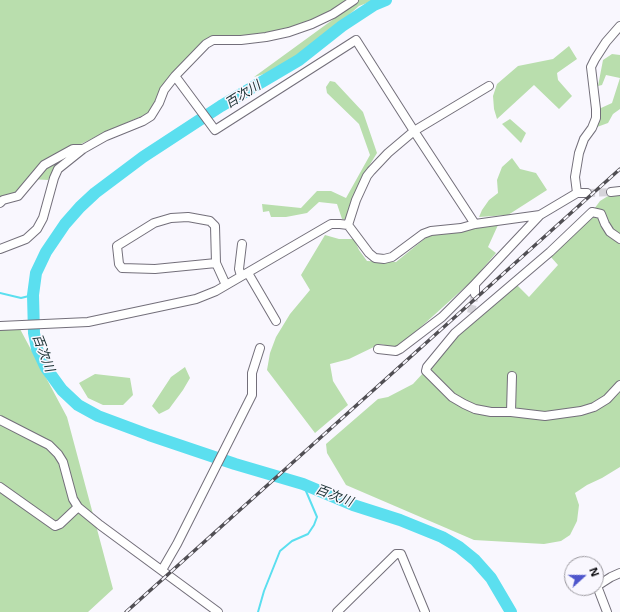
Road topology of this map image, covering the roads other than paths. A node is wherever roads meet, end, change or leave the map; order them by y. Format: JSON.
{"nodes":[{"id":1,"x":354,"y":0,"type":"edge"},
{"id":2,"x":620,"y":26,"type":"edge"},
{"id":3,"x":175,"y":76,"type":"junction"},
{"id":4,"x":489,"y":86,"type":"dead end"},
{"id":5,"x":414,"y":131,"type":"junction"},
{"id":6,"x":83,"y":149,"type":"junction"},
{"id":7,"x":620,"y":191,"type":"edge"},
{"id":8,"x":611,"y":192,"type":"tunnel mouth"},
{"id":9,"x":577,"y":193,"type":"junction"},
{"id":10,"x":587,"y":193,"type":"tunnel mouth"},
{"id":11,"x":0,"y":203,"type":"edge"},
{"id":12,"x":540,"y":215,"type":"junction"},
{"id":13,"x":476,"y":224,"type":"junction"},
{"id":14,"x":348,"y":225,"type":"junction"},
{"id":15,"x":620,"y":239,"type":"edge"},
{"id":16,"x":242,"y":244,"type":"dead end"},
{"id":17,"x":0,"y":249,"type":"edge"},
{"id":18,"x":216,"y":263,"type":"junction"},
{"id":19,"x":244,"y":275,"type":"junction"},
{"id":20,"x":475,"y":284,"type":"junction"},
{"id":21,"x":226,"y":285,"type":"junction"},
{"id":22,"x":475,"y":294,"type":"tunnel mouth"},
{"id":23,"x":276,"y":321,"type":"dead end"},
{"id":24,"x":0,"y":326,"type":"edge"},
{"id":25,"x":260,"y":348,"type":"dead end"},
{"id":26,"x":378,"y":349,"type":"dead end"},
{"id":27,"x":512,"y":376,"type":"dead end"},
{"id":28,"x":620,"y":385,"type":"edge"},
{"id":29,"x":511,"y":412,"type":"junction"},
{"id":30,"x":0,"y":420,"type":"edge"},
{"id":31,"x":0,"y":487,"type":"edge"},
{"id":32,"x":78,"y":508,"type":"junction"},
{"id":33,"x":162,"y":570,"type":"junction"},
{"id":34,"x":620,"y":573,"type":"edge"},
{"id":35,"x":218,"y":612,"type":"edge"},
{"id":36,"x":337,"y":612,"type":"edge"},
{"id":37,"x":425,"y":612,"type":"edge"},
{"id":38,"x":607,"y":612,"type":"edge"}],
"edges":[{"from":1,"to":3,"type":"street"},
{"from":2,"to":9,"type":"street"},
{"from":3,"to":5,"type":"street"},
{"from":3,"to":6,"type":"street"},
{"from":4,"to":5,"type":"street"},
{"from":5,"to":13,"type":"street"},
{"from":5,"to":14,"type":"street"},
{"from":6,"to":11,"type":"street"},
{"from":6,"to":17,"type":"street"},
{"from":7,"to":8,"type":"street"},
{"from":9,"to":10,"type":"street"},
{"from":9,"to":12,"type":"street"},
{"from":12,"to":13,"type":"street"},
{"from":12,"to":20,"type":"street"},
{"from":13,"to":14,"type":"street"},
{"from":14,"to":19,"type":"street"},
{"from":15,"to":29,"type":"street"},
{"from":16,"to":19,"type":"street"},
{"from":18,"to":18,"type":"street"},
{"from":18,"to":21,"type":"street"},
{"from":19,"to":21,"type":"street"},
{"from":19,"to":23,"type":"street"},
{"from":20,"to":22,"type":"street"},
{"from":20,"to":26,"type":"street"},
{"from":21,"to":24,"type":"street"},
{"from":25,"to":33,"type":"street"},
{"from":27,"to":29,"type":"street"},
{"from":28,"to":29,"type":"street"},
{"from":30,"to":32,"type":"street"},
{"from":31,"to":32,"type":"street"},
{"from":32,"to":33,"type":"street"},
{"from":33,"to":35,"type":"street"},
{"from":34,"to":38,"type":"street"},
{"from":36,"to":37,"type":"street"}]}
